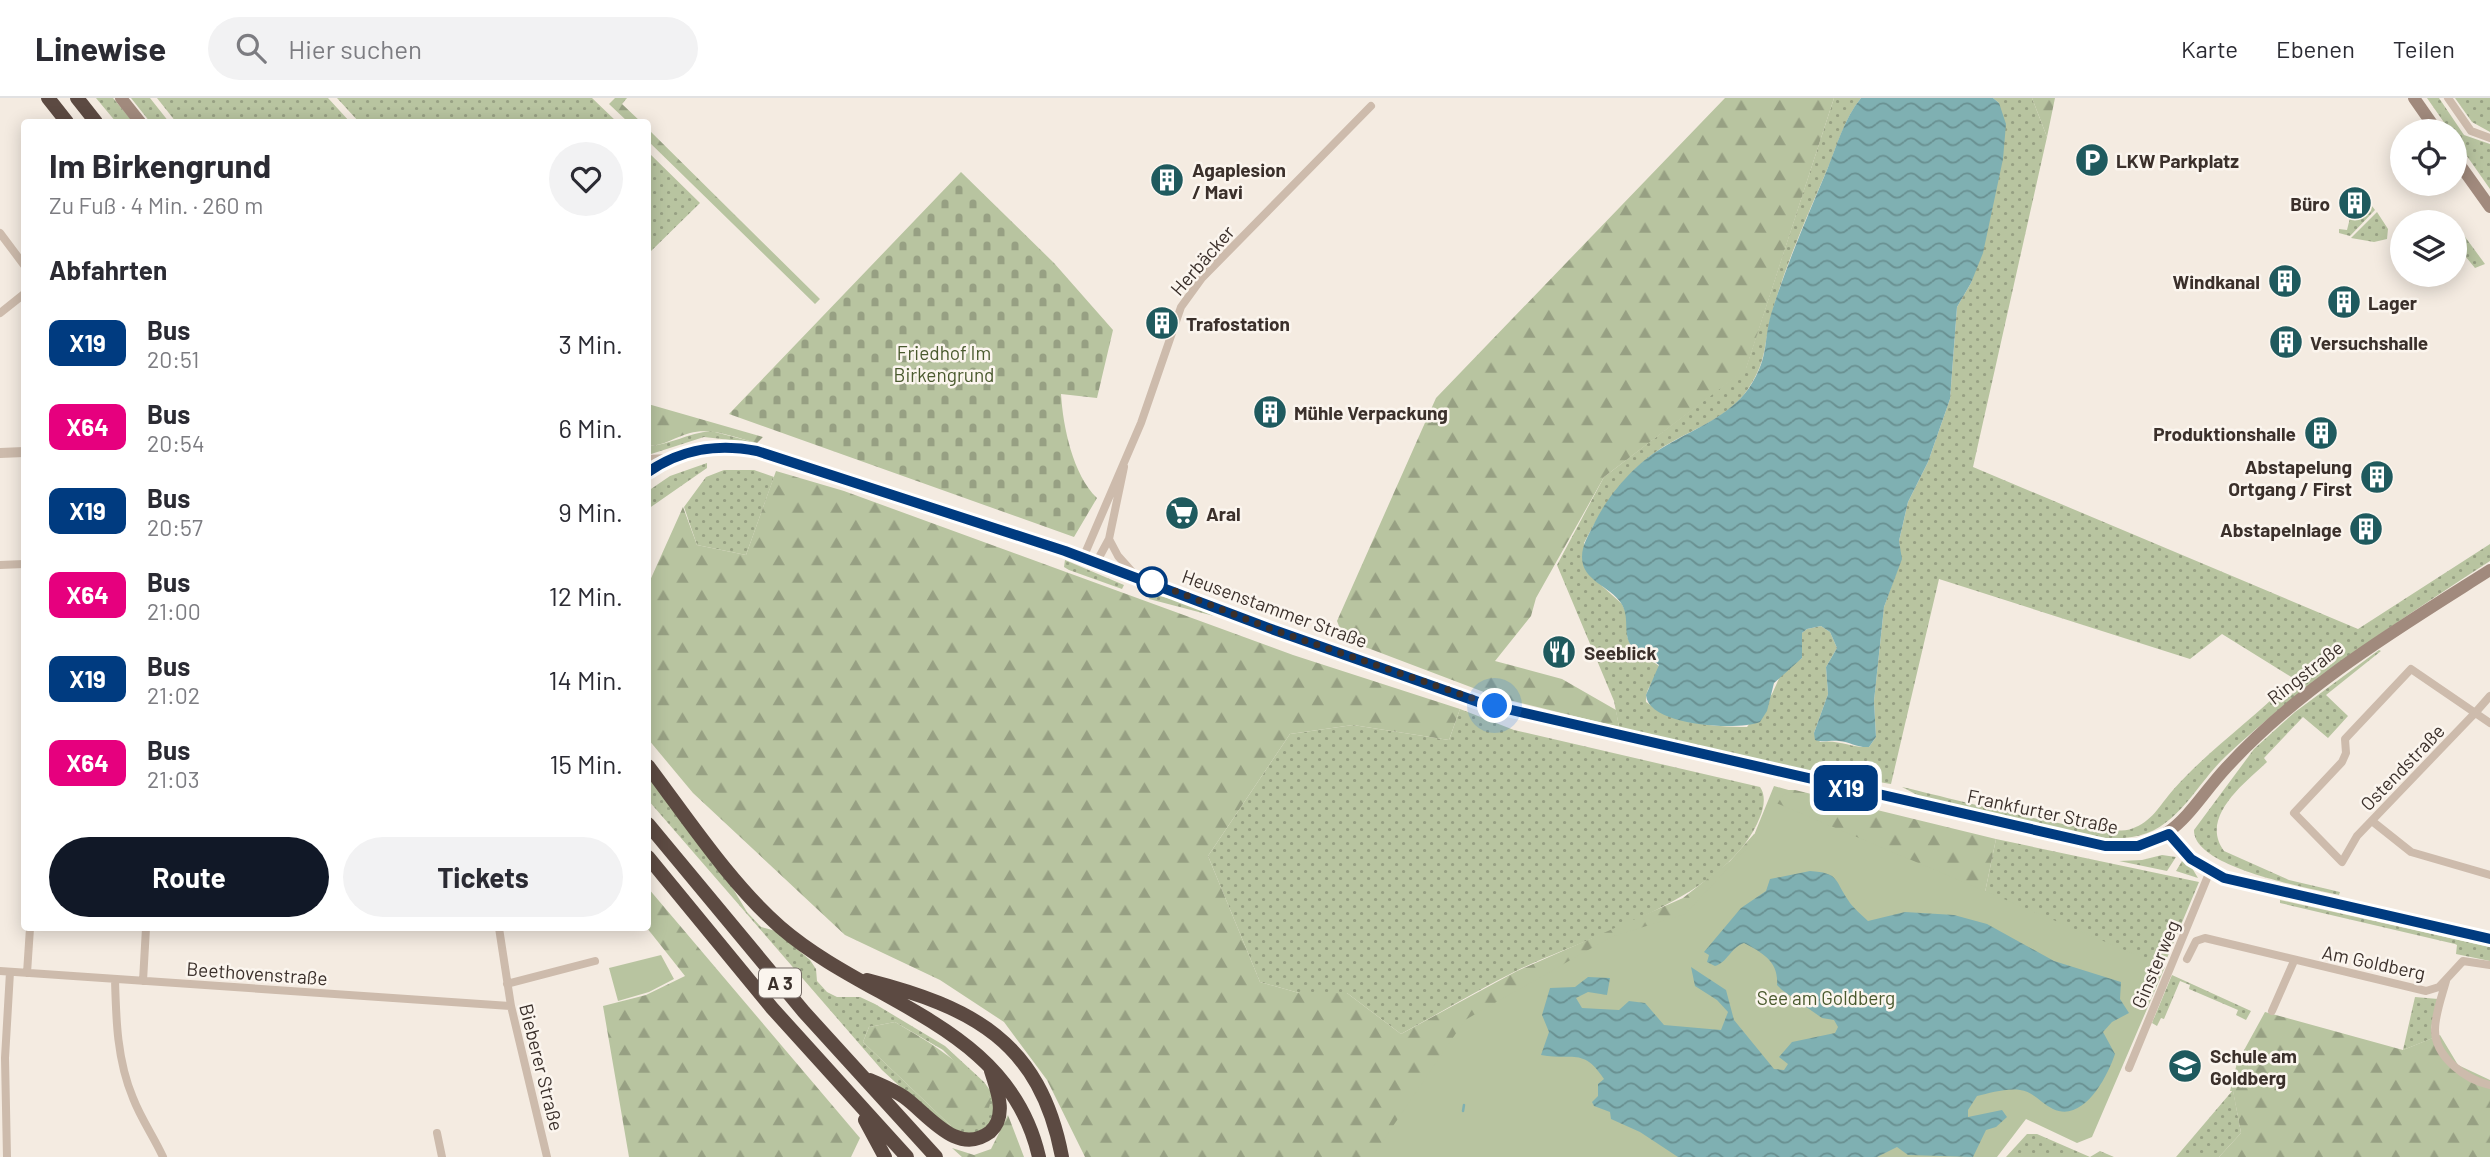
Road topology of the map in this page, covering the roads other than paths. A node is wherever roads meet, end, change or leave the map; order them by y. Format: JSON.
{"nodes":[{"id":1,"x":48,"y":98,"type":"edge"},
{"id":2,"x":77,"y":98,"type":"edge"},
{"id":3,"x":121,"y":98,"type":"edge"},
{"id":4,"x":2414,"y":98,"type":"edge"},
{"id":5,"x":2448,"y":98,"type":"edge"},
{"id":6,"x":1371,"y":106,"type":"dead end"},
{"id":7,"x":65,"y":119,"type":"edge"},
{"id":8,"x":94,"y":119,"type":"edge"},
{"id":9,"x":138,"y":119,"type":"edge"},
{"id":10,"x":2429,"y":119,"type":"edge"},
{"id":11,"x":2490,"y":138,"type":"edge"},
{"id":12,"x":2467,"y":175,"type":"edge"},
{"id":13,"x":2489,"y":205,"type":"edge"},
{"id":14,"x":0,"y":233,"type":"edge"},
{"id":15,"x":21,"y":261,"type":"edge"},
{"id":16,"x":21,"y":297,"type":"edge"},
{"id":17,"x":0,"y":313,"type":"edge"},
{"id":18,"x":21,"y":452,"type":"edge"},
{"id":19,"x":0,"y":453,"type":"edge"},
{"id":20,"x":667,"y":459,"type":"junction"},
{"id":21,"x":651,"y":460,"type":"edge"},
{"id":22,"x":1124,"y":464,"type":"junction"},
{"id":23,"x":651,"y":470,"type":"edge"},
{"id":24,"x":1109,"y":539,"type":"junction"},
{"id":25,"x":1083,"y":558,"type":"junction"},
{"id":26,"x":1096,"y":562,"type":"junction"},
{"id":27,"x":0,"y":565,"type":"edge"},
{"id":28,"x":21,"y":565,"type":"edge"},
{"id":29,"x":2490,"y":570,"type":"edge"},
{"id":30,"x":1137,"y":577,"type":"junction"},
{"id":31,"x":2490,"y":696,"type":"edge"},
{"id":32,"x":2475,"y":713,"type":"junction"},
{"id":33,"x":2490,"y":723,"type":"edge"},
{"id":34,"x":651,"y":770,"type":"edge"},
{"id":35,"x":1777,"y":772,"type":"joint"},
{"id":36,"x":2372,"y":821,"type":"junction"},
{"id":37,"x":651,"y":828,"type":"edge"},
{"id":38,"x":2169,"y":834,"type":"junction"},
{"id":39,"x":651,"y":862,"type":"edge"},
{"id":40,"x":2210,"y":871,"type":"junction"},
{"id":41,"x":2490,"y":875,"type":"edge"},
{"id":42,"x":30,"y":931,"type":"edge"},
{"id":43,"x":146,"y":931,"type":"edge"},
{"id":44,"x":499,"y":931,"type":"edge"},
{"id":45,"x":2490,"y":939,"type":"edge"},
{"id":46,"x":2187,"y":959,"type":"dead end"},
{"id":47,"x":595,"y":961,"type":"dead end"},
{"id":48,"x":2294,"y":961,"type":"junction"},
{"id":49,"x":2490,"y":965,"type":"edge"},
{"id":50,"x":0,"y":971,"type":"edge"},
{"id":51,"x":10,"y":972,"type":"junction"},
{"id":52,"x":27,"y":973,"type":"junction"},
{"id":53,"x":846,"y":974,"type":"junction"},
{"id":54,"x":115,"y":979,"type":"junction"},
{"id":55,"x":142,"y":981,"type":"junction"},
{"id":56,"x":2446,"y":981,"type":"junction"},
{"id":57,"x":507,"y":984,"type":"junction"},
{"id":58,"x":511,"y":1006,"type":"junction"},
{"id":59,"x":2272,"y":1011,"type":"dead end"},
{"id":60,"x":989,"y":1063,"type":"junction"},
{"id":61,"x":2129,"y":1068,"type":"dead end"},
{"id":62,"x":860,"y":1075,"type":"junction"},
{"id":63,"x":2490,"y":1085,"type":"edge"},
{"id":64,"x":849,"y":1095,"type":"junction"},
{"id":65,"x":437,"y":1133,"type":"dead end"},
{"id":66,"x":7,"y":1157,"type":"edge"},
{"id":67,"x":163,"y":1157,"type":"edge"},
{"id":68,"x":442,"y":1157,"type":"edge"},
{"id":69,"x":547,"y":1157,"type":"edge"},
{"id":70,"x":885,"y":1157,"type":"edge"},
{"id":71,"x":907,"y":1157,"type":"edge"},
{"id":72,"x":936,"y":1157,"type":"edge"},
{"id":73,"x":1039,"y":1157,"type":"edge"},
{"id":74,"x":1062,"y":1157,"type":"edge"}],
"edges":[{"from":1,"to":7,"type":"highway"},
{"from":2,"to":8,"type":"highway"},
{"from":3,"to":9,"type":"main road"},
{"from":4,"to":10,"type":"main road"},
{"from":5,"to":11,"type":"street"},
{"from":6,"to":22,"type":"street","name":"Herbäcker"},
{"from":12,"to":13,"type":"main road"},
{"from":14,"to":15,"type":"street"},
{"from":16,"to":17,"type":"street"},
{"from":18,"to":19,"type":"street"},
{"from":20,"to":21,"type":"street"},
{"from":20,"to":23,"type":"main road","name":"Heusenstammer Straße"},
{"from":20,"to":25,"type":"main road","name":"Heusenstammer Straße"},
{"from":22,"to":24,"type":"street"},
{"from":22,"to":25,"type":"street"},
{"from":24,"to":26,"type":"street"},
{"from":24,"to":30,"type":"street"},
{"from":25,"to":26,"type":"main road","name":"Heusenstammer Straße"},
{"from":26,"to":30,"type":"main road","name":"Heusenstammer Straße"},
{"from":27,"to":28,"type":"street"},
{"from":29,"to":38,"type":"main road","name":"Ringstraße"},
{"from":30,"to":35,"type":"main road","name":"Heusenstammer Straße"},
{"from":31,"to":32,"type":"street","name":"Ostendstraße"},
{"from":32,"to":33,"type":"street"},
{"from":32,"to":36,"type":"street","name":"Ostendstraße"},
{"from":32,"to":36,"type":"street","name":"Ostendstraße"},
{"from":34,"to":53,"type":"highway"},
{"from":35,"to":38,"type":"main road","name":"Frankfurter Straße"},
{"from":36,"to":41,"type":"street"},
{"from":37,"to":62,"type":"highway","number":"A 3"},
{"from":38,"to":40,"type":"street"},
{"from":39,"to":64,"type":"highway","number":"A 3"},
{"from":40,"to":45,"type":"street"},
{"from":40,"to":61,"type":"street","name":"Ginsterweg"},
{"from":42,"to":52,"type":"street"},
{"from":43,"to":55,"type":"street"},
{"from":44,"to":57,"type":"street","name":"Bieberer Straße"},
{"from":46,"to":48,"type":"street","name":"Am Goldberg"},
{"from":47,"to":57,"type":"street","name":"Bieberer Straße"},
{"from":48,"to":56,"type":"street","name":"Am Goldberg"},
{"from":48,"to":59,"type":"street","name":"Am Goldberg"},
{"from":49,"to":56,"type":"street","name":"Am Goldberg"},
{"from":50,"to":51,"type":"street","name":"Beethovenstraße"},
{"from":51,"to":52,"type":"street","name":"Beethovenstraße"},
{"from":51,"to":66,"type":"street"},
{"from":52,"to":54,"type":"street","name":"Beethovenstraße"},
{"from":53,"to":60,"type":"highway"},
{"from":53,"to":74,"type":"highway"},
{"from":54,"to":55,"type":"street","name":"Beethovenstraße"},
{"from":54,"to":67,"type":"street"},
{"from":55,"to":58,"type":"street","name":"Beethovenstraße"},
{"from":56,"to":63,"type":"street","name":"Am Goldberg"},
{"from":57,"to":58,"type":"street","name":"Bieberer Straße"},
{"from":58,"to":69,"type":"street","name":"Bieberer Straße"},
{"from":60,"to":62,"type":"highway"},
{"from":60,"to":73,"type":"highway"},
{"from":62,"to":72,"type":"highway","number":"A 3"},
{"from":64,"to":70,"type":"highway"},
{"from":64,"to":71,"type":"highway","number":"A 3"},
{"from":65,"to":68,"type":"street"}]}
